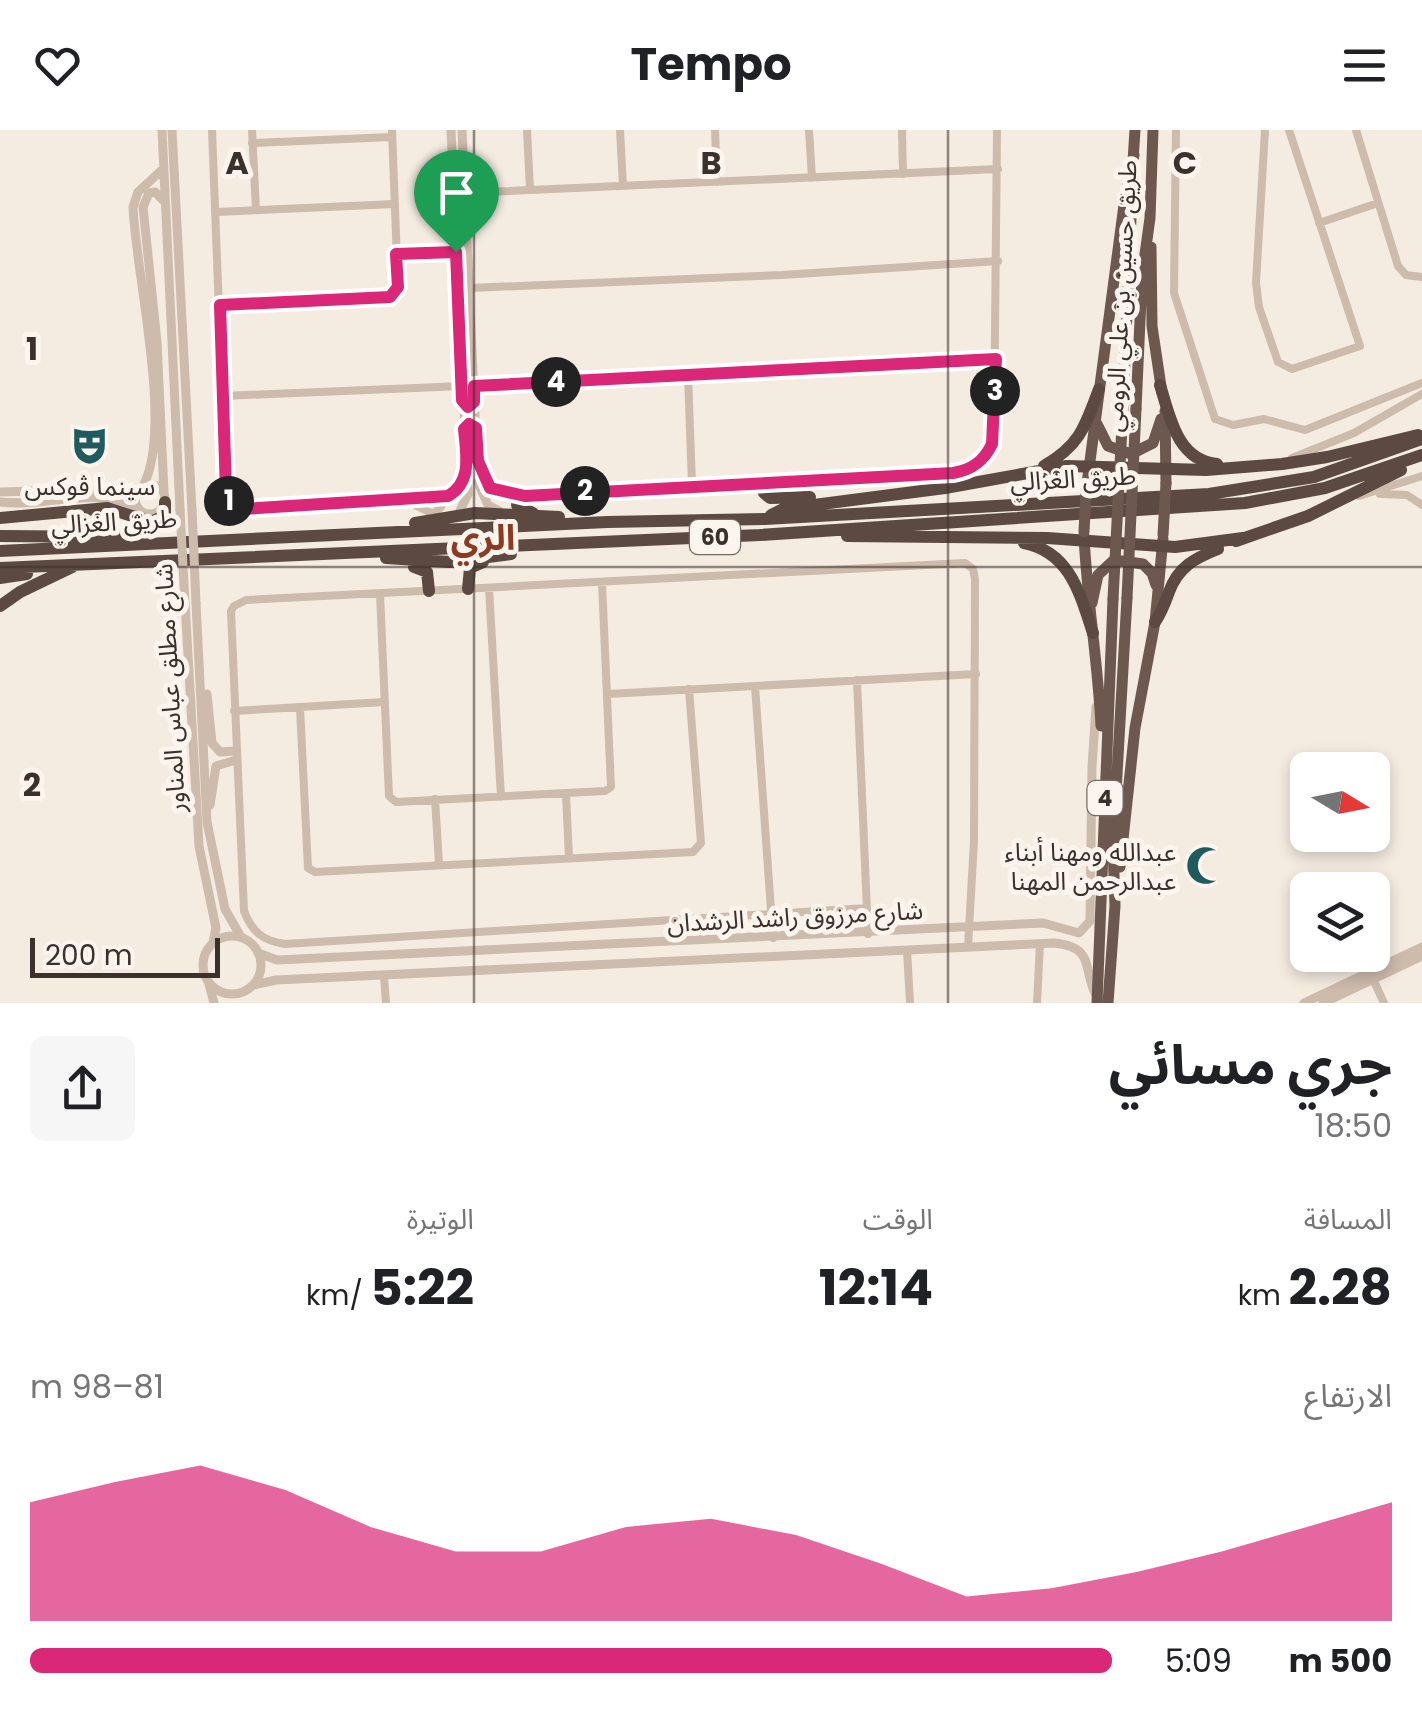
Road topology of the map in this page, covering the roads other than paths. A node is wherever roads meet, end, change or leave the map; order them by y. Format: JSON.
{"nodes":[{"id":1,"x":162,"y":130,"type":"edge"},
{"id":2,"x":172,"y":130,"type":"edge"},
{"id":3,"x":212,"y":130,"type":"edge"},
{"id":4,"x":252,"y":130,"type":"edge"},
{"id":5,"x":451,"y":130,"type":"edge"},
{"id":6,"x":462,"y":130,"type":"edge"},
{"id":7,"x":527,"y":130,"type":"edge"},
{"id":8,"x":620,"y":130,"type":"edge"},
{"id":9,"x":715,"y":130,"type":"edge"},
{"id":10,"x":810,"y":130,"type":"edge"},
{"id":11,"x":902,"y":130,"type":"edge"},
{"id":12,"x":997,"y":130,"type":"edge"},
{"id":13,"x":1135,"y":130,"type":"edge"},
{"id":14,"x":1153,"y":130,"type":"edge"},
{"id":15,"x":1176,"y":130,"type":"edge"},
{"id":16,"x":1265,"y":130,"type":"edge"},
{"id":17,"x":1289,"y":130,"type":"edge"},
{"id":18,"x":1356,"y":130,"type":"edge"},
{"id":19,"x":392,"y":134,"type":"edge"},
{"id":20,"x":252,"y":143,"type":"junction"},
{"id":21,"x":1134,"y":155,"type":"junction"},
{"id":22,"x":163,"y":169,"type":"junction"},
{"id":23,"x":998,"y":169,"type":"junction"},
{"id":24,"x":903,"y":174,"type":"junction"},
{"id":25,"x":812,"y":178,"type":"junction"},
{"id":26,"x":717,"y":182,"type":"junction"},
{"id":27,"x":623,"y":186,"type":"junction"},
{"id":28,"x":530,"y":190,"type":"junction"},
{"id":29,"x":465,"y":193,"type":"junction"},
{"id":30,"x":1378,"y":203,"type":"junction"},
{"id":31,"x":394,"y":204,"type":"junction"},
{"id":32,"x":166,"y":205,"type":"junction"},
{"id":33,"x":256,"y":210,"type":"junction"},
{"id":34,"x":216,"y":212,"type":"junction"},
{"id":35,"x":1150,"y":218,"type":"junction"},
{"id":36,"x":1319,"y":224,"type":"junction"},
{"id":37,"x":139,"y":231,"type":"junction"},
{"id":38,"x":456,"y":252,"type":"junction"},
{"id":39,"x":396,"y":254,"type":"junction"},
{"id":40,"x":998,"y":261,"type":"junction"},
{"id":41,"x":1422,"y":277,"type":"edge"},
{"id":42,"x":470,"y":288,"type":"junction"},
{"id":43,"x":220,"y":305,"type":"junction"},
{"id":44,"x":153,"y":340,"type":"junction"},
{"id":45,"x":996,"y":359,"type":"junction"},
{"id":46,"x":688,"y":375,"type":"junction"},
{"id":47,"x":1422,"y":382,"type":"edge"},
{"id":48,"x":1160,"y":385,"type":"junction"},
{"id":49,"x":462,"y":386,"type":"junction"},
{"id":50,"x":474,"y":386,"type":"junction"},
{"id":51,"x":1098,"y":389,"type":"junction"},
{"id":52,"x":1422,"y":394,"type":"edge"},
{"id":53,"x":223,"y":396,"type":"junction"},
{"id":54,"x":462,"y":400,"type":"junction"},
{"id":55,"x":475,"y":400,"type":"junction"},
{"id":56,"x":1129,"y":408,"type":"junction"},
{"id":57,"x":464,"y":429,"type":"junction"},
{"id":58,"x":476,"y":429,"type":"junction"},
{"id":59,"x":1422,"y":436,"type":"edge"},
{"id":60,"x":1422,"y":456,"type":"edge"},
{"id":61,"x":478,"y":461,"type":"junction"},
{"id":62,"x":1282,"y":464,"type":"junction"},
{"id":63,"x":1088,"y":466,"type":"junction"},
{"id":64,"x":1259,"y":466,"type":"junction"},
{"id":65,"x":467,"y":470,"type":"junction"},
{"id":66,"x":1037,"y":470,"type":"junction"},
{"id":67,"x":1167,"y":475,"type":"junction"},
{"id":68,"x":1422,"y":476,"type":"edge"},
{"id":69,"x":762,"y":482,"type":"junction"},
{"id":70,"x":692,"y":485,"type":"junction"},
{"id":71,"x":142,"y":486,"type":"junction"},
{"id":72,"x":0,"y":492,"type":"edge"},
{"id":73,"x":525,"y":496,"type":"junction"},
{"id":74,"x":165,"y":497,"type":"junction"},
{"id":75,"x":1357,"y":497,"type":"junction"},
{"id":76,"x":434,"y":498,"type":"junction"},
{"id":77,"x":857,"y":499,"type":"junction"},
{"id":78,"x":405,"y":500,"type":"junction"},
{"id":79,"x":1340,"y":500,"type":"junction"},
{"id":80,"x":0,"y":502,"type":"edge"},
{"id":81,"x":1422,"y":503,"type":"edge"},
{"id":82,"x":138,"y":508,"type":"junction"},
{"id":83,"x":506,"y":515,"type":"junction"},
{"id":84,"x":546,"y":516,"type":"junction"},
{"id":85,"x":6,"y":517,"type":"edge"},
{"id":86,"x":458,"y":517,"type":"junction"},
{"id":87,"x":765,"y":519,"type":"junction"},
{"id":88,"x":607,"y":522,"type":"junction"},
{"id":89,"x":0,"y":528,"type":"edge"},
{"id":90,"x":348,"y":534,"type":"junction"},
{"id":91,"x":55,"y":535,"type":"junction"},
{"id":92,"x":760,"y":535,"type":"junction"},
{"id":93,"x":0,"y":536,"type":"edge"},
{"id":94,"x":1084,"y":536,"type":"junction"},
{"id":95,"x":977,"y":538,"type":"junction"},
{"id":96,"x":1243,"y":538,"type":"junction"},
{"id":97,"x":1163,"y":540,"type":"junction"},
{"id":98,"x":166,"y":542,"type":"junction"},
{"id":99,"x":574,"y":543,"type":"junction"},
{"id":100,"x":0,"y":552,"type":"edge"},
{"id":101,"x":350,"y":552,"type":"junction"},
{"id":102,"x":516,"y":554,"type":"junction"},
{"id":103,"x":378,"y":558,"type":"junction"},
{"id":104,"x":78,"y":564,"type":"junction"},
{"id":105,"x":52,"y":565,"type":"junction"},
{"id":106,"x":0,"y":568,"type":"edge"},
{"id":107,"x":0,"y":578,"type":"edge"},
{"id":108,"x":602,"y":583,"type":"junction"},
{"id":109,"x":489,"y":588,"type":"junction"},
{"id":110,"x":468,"y":590,"type":"junction"},
{"id":111,"x":429,"y":591,"type":"junction"},
{"id":112,"x":380,"y":594,"type":"junction"},
{"id":113,"x":191,"y":603,"type":"junction"},
{"id":114,"x":0,"y":606,"type":"edge"},
{"id":115,"x":1089,"y":606,"type":"junction"},
{"id":116,"x":1155,"y":622,"type":"junction"},
{"id":117,"x":1093,"y":632,"type":"junction"},
{"id":118,"x":200,"y":660,"type":"junction"},
{"id":119,"x":976,"y":674,"type":"junction"},
{"id":120,"x":857,"y":680,"type":"junction"},
{"id":121,"x":1099,"y":684,"type":"junction"},
{"id":122,"x":755,"y":686,"type":"junction"},
{"id":123,"x":689,"y":690,"type":"junction"},
{"id":124,"x":608,"y":694,"type":"junction"},
{"id":125,"x":384,"y":702,"type":"junction"},
{"id":126,"x":300,"y":708,"type":"junction"},
{"id":127,"x":234,"y":711,"type":"junction"},
{"id":128,"x":235,"y":756,"type":"junction"},
{"id":129,"x":566,"y":794,"type":"junction"},
{"id":130,"x":501,"y":797,"type":"junction"},
{"id":131,"x":435,"y":800,"type":"junction"},
{"id":132,"x":1105,"y":806,"type":"junction"},
{"id":133,"x":208,"y":822,"type":"junction"},
{"id":134,"x":569,"y":858,"type":"junction"},
{"id":135,"x":439,"y":864,"type":"junction"},
{"id":136,"x":1115,"y":906,"type":"junction"},
{"id":137,"x":867,"y":908,"type":"junction"},
{"id":138,"x":772,"y":915,"type":"junction"},
{"id":139,"x":1009,"y":925,"type":"junction"},
{"id":140,"x":969,"y":928,"type":"junction"},
{"id":141,"x":1062,"y":929,"type":"junction"},
{"id":142,"x":868,"y":934,"type":"junction"},
{"id":143,"x":241,"y":937,"type":"junction"},
{"id":144,"x":773,"y":938,"type":"junction"},
{"id":145,"x":351,"y":939,"type":"junction"},
{"id":146,"x":711,"y":941,"type":"junction"},
{"id":147,"x":213,"y":942,"type":"junction"},
{"id":148,"x":1054,"y":943,"type":"junction"},
{"id":149,"x":1040,"y":944,"type":"junction"},
{"id":150,"x":1009,"y":945,"type":"junction"},
{"id":151,"x":968,"y":947,"type":"junction"},
{"id":152,"x":1422,"y":947,"type":"edge"},
{"id":153,"x":908,"y":950,"type":"junction"},
{"id":154,"x":258,"y":952,"type":"junction"},
{"id":155,"x":444,"y":954,"type":"junction"},
{"id":156,"x":1422,"y":956,"type":"edge"},
{"id":157,"x":365,"y":957,"type":"junction"},
{"id":158,"x":344,"y":958,"type":"junction"},
{"id":159,"x":710,"y":960,"type":"junction"},
{"id":160,"x":444,"y":974,"type":"junction"},
{"id":161,"x":384,"y":977,"type":"junction"},
{"id":162,"x":1373,"y":979,"type":"junction"},
{"id":163,"x":208,"y":982,"type":"junction"},
{"id":164,"x":253,"y":984,"type":"junction"},
{"id":165,"x":1101,"y":1001,"type":"edge"},
{"id":166,"x":1328,"y":1002,"type":"edge"},
{"id":167,"x":214,"y":1003,"type":"edge"},
{"id":168,"x":386,"y":1003,"type":"edge"},
{"id":169,"x":910,"y":1003,"type":"edge"},
{"id":170,"x":1038,"y":1003,"type":"edge"},
{"id":171,"x":1304,"y":1003,"type":"edge"},
{"id":172,"x":1384,"y":1003,"type":"edge"}],
"edges":[{"from":1,"to":22,"type":"street","name":"شارع مطلق عباس المناور"},
{"from":2,"to":113,"type":"street","name":"شارع مطلق عباس المناور","bridge":true},
{"from":3,"to":34,"type":"street"},
{"from":4,"to":20,"type":"street"},
{"from":5,"to":38,"type":"street"},
{"from":6,"to":29,"type":"street"},
{"from":7,"to":28,"type":"street"},
{"from":8,"to":27,"type":"street"},
{"from":9,"to":26,"type":"street"},
{"from":10,"to":25,"type":"street"},
{"from":11,"to":24,"type":"street"},
{"from":12,"to":23,"type":"street"},
{"from":13,"to":21,"type":"highway","name":"طريق حسين بن علي الرومي","number":"4"},
{"from":14,"to":35,"type":"highway","name":"طريق حسين بن علي الرومي","number":"4"},
{"from":15,"to":47,"type":"street"},
{"from":16,"to":36,"type":"street"},
{"from":17,"to":36,"type":"street"},
{"from":18,"to":30,"type":"street"},
{"from":19,"to":20,"type":"street"},
{"from":19,"to":31,"type":"street"},
{"from":20,"to":33,"type":"street"},
{"from":21,"to":51,"type":"highway"},
{"from":21,"to":56,"type":"highway","name":"طريق حسين بن علي الرومي","number":"4"},
{"from":22,"to":32,"type":"street","name":"شارع مطلق عباس المناور"},
{"from":22,"to":37,"type":"street"},
{"from":23,"to":24,"type":"street"},
{"from":23,"to":40,"type":"street"},
{"from":24,"to":25,"type":"street"},
{"from":25,"to":26,"type":"street"},
{"from":26,"to":27,"type":"street"},
{"from":27,"to":28,"type":"street"},
{"from":28,"to":29,"type":"street"},
{"from":29,"to":42,"type":"street"},
{"from":30,"to":36,"type":"street"},
{"from":30,"to":41,"type":"street"},
{"from":31,"to":33,"type":"street"},
{"from":31,"to":39,"type":"street"},
{"from":32,"to":37,"type":"street"},
{"from":32,"to":113,"type":"street","name":"شارع مطلق عباس المناور","bridge":true},
{"from":33,"to":34,"type":"street"},
{"from":34,"to":43,"type":"street"},
{"from":35,"to":48,"type":"highway"},
{"from":35,"to":56,"type":"highway","name":"طريق حسين بن علي الرومي","number":"4"},
{"from":37,"to":44,"type":"street"},
{"from":38,"to":39,"type":"street"},
{"from":38,"to":49,"type":"street"},
{"from":39,"to":43,"type":"street"},
{"from":40,"to":42,"type":"street"},
{"from":40,"to":45,"type":"street"},
{"from":42,"to":50,"type":"street"},
{"from":43,"to":53,"type":"street"},
{"from":44,"to":71,"type":"street"},
{"from":44,"to":74,"type":"street"},
{"from":45,"to":46,"type":"street"},
{"from":45,"to":69,"type":"street"},
{"from":46,"to":50,"type":"street"},
{"from":46,"to":70,"type":"street"},
{"from":48,"to":51,"type":"highway"},
{"from":48,"to":64,"type":"highway"},
{"from":48,"to":67,"type":"highway"},
{"from":49,"to":53,"type":"street"},
{"from":49,"to":54,"type":"street"},
{"from":50,"to":55,"type":"street"},
{"from":51,"to":63,"type":"highway"},
{"from":51,"to":66,"type":"highway"},
{"from":52,"to":62,"type":"street"},
{"from":53,"to":78,"type":"street"},
{"from":54,"to":55,"type":"street"},
{"from":54,"to":57,"type":"street"},
{"from":55,"to":58,"type":"street"},
{"from":56,"to":132,"type":"highway","name":"طريق حسين بن علي الرومي","number":"4","bridge":true},
{"from":56,"to":136,"type":"highway","name":"طريق حسين بن علي الرومي","number":"4","bridge":true},
{"from":57,"to":58,"type":"street"},
{"from":57,"to":65,"type":"street"},
{"from":58,"to":61,"type":"street"},
{"from":59,"to":62,"type":"highway"},
{"from":59,"to":87,"type":"highway","name":"طريق الغزالي","number":"60"},
{"from":60,"to":79,"type":"highway"},
{"from":60,"to":92,"type":"highway","name":"طريق الغزالي","number":"60"},
{"from":61,"to":73,"type":"street"},
{"from":61,"to":83,"type":"street"},
{"from":62,"to":64,"type":"highway"},
{"from":63,"to":66,"type":"highway"},
{"from":63,"to":67,"type":"highway"},
{"from":63,"to":94,"type":"highway","bridge":true},
{"from":64,"to":67,"type":"highway"},
{"from":65,"to":76,"type":"street"},
{"from":65,"to":86,"type":"street"},
{"from":66,"to":77,"type":"highway"},
{"from":67,"to":97,"type":"highway","bridge":true},
{"from":68,"to":75,"type":"street"},
{"from":69,"to":70,"type":"street"},
{"from":69,"to":77,"type":"highway"},
{"from":70,"to":73,"type":"street"},
{"from":71,"to":72,"type":"street"},
{"from":71,"to":74,"type":"street"},
{"from":71,"to":82,"type":"street"},
{"from":73,"to":84,"type":"highway"},
{"from":74,"to":82,"type":"street"},
{"from":74,"to":85,"type":"highway"},
{"from":75,"to":79,"type":"street"},
{"from":75,"to":81,"type":"street"},
{"from":76,"to":78,"type":"street"},
{"from":76,"to":78,"type":"street"},
{"from":77,"to":87,"type":"highway"},
{"from":79,"to":96,"type":"highway"},
{"from":80,"to":82,"type":"street"},
{"from":83,"to":84,"type":"highway"},
{"from":83,"to":86,"type":"highway"},
{"from":84,"to":88,"type":"highway"},
{"from":86,"to":90,"type":"highway"},
{"from":87,"to":88,"type":"highway","name":"طريق الغزالي","number":"60"},
{"from":88,"to":90,"type":"highway","name":"طريق الغزالي","number":"60"},
{"from":89,"to":91,"type":"highway"},
{"from":90,"to":98,"type":"highway","name":"طريق الغزالي","number":"60"},
{"from":91,"to":93,"type":"highway"},
{"from":91,"to":98,"type":"highway"},
{"from":92,"to":95,"type":"highway"},
{"from":92,"to":99,"type":"highway","name":"طريق الغزالي","number":"60"},
{"from":94,"to":95,"type":"highway"},
{"from":94,"to":97,"type":"highway"},
{"from":94,"to":115,"type":"highway"},
{"from":95,"to":117,"type":"highway"},
{"from":96,"to":97,"type":"highway"},
{"from":96,"to":116,"type":"highway"},
{"from":97,"to":116,"type":"highway"},
{"from":98,"to":100,"type":"highway","name":"طريق الغزالي","number":"60"},
{"from":99,"to":101,"type":"highway","name":"طريق الغزالي","number":"60"},
{"from":99,"to":102,"type":"highway"},
{"from":101,"to":103,"type":"highway"},
{"from":101,"to":104,"type":"highway","name":"طريق الغزالي","number":"60"},
{"from":102,"to":103,"type":"highway"},
{"from":102,"to":110,"type":"highway"},
{"from":103,"to":111,"type":"highway"},
{"from":104,"to":105,"type":"highway","name":"طريق الغزالي","number":"60"},
{"from":104,"to":114,"type":"highway"},
{"from":105,"to":106,"type":"highway","name":"طريق الغزالي","number":"60"},
{"from":105,"to":107,"type":"highway"},
{"from":108,"to":109,"type":"street"},
{"from":108,"to":119,"type":"street"},
{"from":108,"to":124,"type":"street"},
{"from":109,"to":110,"type":"street"},
{"from":109,"to":130,"type":"street"},
{"from":110,"to":111,"type":"street"},
{"from":111,"to":112,"type":"street"},
{"from":112,"to":125,"type":"street"},
{"from":112,"to":127,"type":"street"},
{"from":113,"to":118,"type":"street","name":"شارع مطلق عباس المناور"},
{"from":113,"to":147,"type":"street","name":"شارع مطلق عباس المناور"},
{"from":115,"to":116,"type":"highway"},
{"from":115,"to":117,"type":"highway"},
{"from":116,"to":136,"type":"highway"},
{"from":117,"to":121,"type":"highway"},
{"from":118,"to":128,"type":"street"},
{"from":118,"to":133,"type":"street","name":"شارع مطلق عباس المناور"},
{"from":119,"to":120,"type":"street"},
{"from":119,"to":140,"type":"street"},
{"from":120,"to":122,"type":"street"},
{"from":120,"to":137,"type":"street"},
{"from":121,"to":132,"type":"highway"},
{"from":121,"to":141,"type":"street"},
{"from":122,"to":123,"type":"street"},
{"from":122,"to":138,"type":"street"},
{"from":123,"to":124,"type":"street"},
{"from":123,"to":134,"type":"street"},
{"from":124,"to":129,"type":"street"},
{"from":125,"to":126,"type":"street"},
{"from":125,"to":131,"type":"street"},
{"from":126,"to":127,"type":"street"},
{"from":126,"to":135,"type":"street"},
{"from":127,"to":128,"type":"street"},
{"from":128,"to":133,"type":"street"},
{"from":128,"to":145,"type":"street"},
{"from":129,"to":130,"type":"street"},
{"from":129,"to":134,"type":"street"},
{"from":130,"to":131,"type":"street"},
{"from":131,"to":135,"type":"street"},
{"from":132,"to":165,"type":"highway","name":"طريق حسين بن علي الرومي","number":"4"},
{"from":133,"to":143,"type":"street","name":"شارع مطلق عباس المناور"},
{"from":134,"to":135,"type":"street"},
{"from":136,"to":165,"type":"highway","name":"طريق حسين بن علي الرومي","number":"4"},
{"from":137,"to":138,"type":"street"},
{"from":137,"to":142,"type":"street"},
{"from":138,"to":144,"type":"street"},
{"from":138,"to":145,"type":"street"},
{"from":139,"to":140,"type":"street","name":"شارع مرزوق راشد الرشدان"},
{"from":139,"to":141,"type":"street","name":"شارع مرزوق راشد الرشدان"},
{"from":139,"to":150,"type":"street"},
{"from":140,"to":142,"type":"street","name":"شارع مرزوق راشد الرشدان"},
{"from":140,"to":151,"type":"street"},
{"from":141,"to":148,"type":"street"},
{"from":142,"to":144,"type":"street","name":"شارع مرزوق راشد الرشدان"},
{"from":143,"to":147,"type":"street"},
{"from":143,"to":154,"type":"street"},
{"from":144,"to":146,"type":"street","name":"شارع مرزوق راشد الرشدان"},
{"from":145,"to":157,"type":"street"},
{"from":145,"to":158,"type":"street"},
{"from":146,"to":155,"type":"street","name":"شارع مرزوق راشد الرشدان"},
{"from":146,"to":159,"type":"street"},
{"from":147,"to":163,"type":"street"},
{"from":148,"to":149,"type":"street","name":"شارع مرزوق راشد الرشدان"},
{"from":148,"to":165,"type":"street"},
{"from":149,"to":150,"type":"street","name":"شارع مرزوق راشد الرشدان"},
{"from":149,"to":170,"type":"street"},
{"from":150,"to":151,"type":"street","name":"شارع مرزوق راشد الرشدان"},
{"from":151,"to":153,"type":"street","name":"شارع مرزوق راشد الرشدان"},
{"from":152,"to":171,"type":"street"},
{"from":153,"to":159,"type":"street","name":"شارع مرزوق راشد الرشدان"},
{"from":153,"to":169,"type":"street"},
{"from":154,"to":158,"type":"street","name":"شارع مرزوق راشد الرشدان"},
{"from":154,"to":164,"type":"street"},
{"from":155,"to":157,"type":"street","name":"شارع مرزوق راشد الرشدان"},
{"from":155,"to":160,"type":"street"},
{"from":156,"to":162,"type":"street"},
{"from":157,"to":158,"type":"street","name":"شارع مرزوق راشد الرشدان"},
{"from":159,"to":160,"type":"street","name":"شارع مرزوق راشد الرشدان"},
{"from":160,"to":161,"type":"street","name":"شارع مرزوق راشد الرشدان"},
{"from":161,"to":164,"type":"street","name":"شارع مرزوق راشد الرشدان"},
{"from":161,"to":168,"type":"street"},
{"from":162,"to":166,"type":"street"},
{"from":162,"to":172,"type":"street"},
{"from":163,"to":164,"type":"street"},
{"from":163,"to":167,"type":"street"}]}
